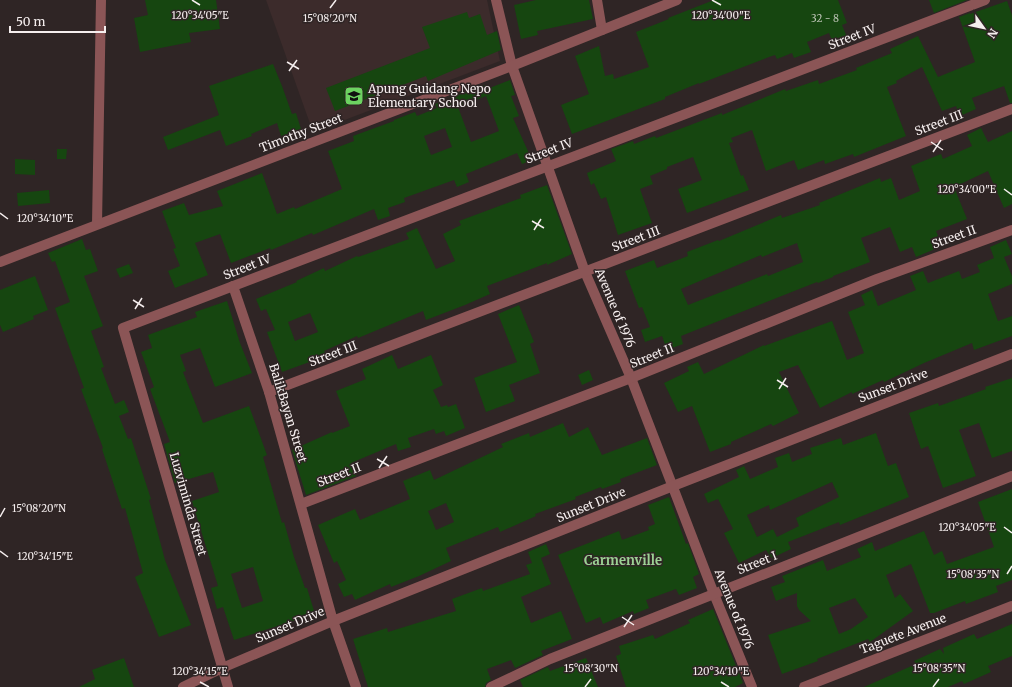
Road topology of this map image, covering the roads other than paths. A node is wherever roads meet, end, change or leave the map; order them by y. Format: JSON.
{"nodes":[{"id":1,"x":101,"y":0,"type":"edge"},
{"id":2,"x":496,"y":0,"type":"edge"},
{"id":3,"x":597,"y":0,"type":"edge"},
{"id":4,"x":677,"y":0,"type":"edge"},
{"id":5,"x":985,"y":0,"type":"edge"},
{"id":6,"x":602,"y":30,"type":"junction"},
{"id":7,"x":512,"y":66,"type":"junction"},
{"id":8,"x":1012,"y":109,"type":"edge"},
{"id":9,"x":548,"y":166,"type":"junction"},
{"id":10,"x":97,"y":224,"type":"junction"},
{"id":11,"x":1012,"y":230,"type":"edge"},
{"id":12,"x":0,"y":262,"type":"edge"},
{"id":13,"x":585,"y":272,"type":"junction"},
{"id":14,"x":233,"y":286,"type":"junction"},
{"id":15,"x":123,"y":328,"type":"joint"},
{"id":16,"x":1012,"y":354,"type":"edge"},
{"id":17,"x":631,"y":378,"type":"junction"},
{"id":18,"x":269,"y":392,"type":"junction"},
{"id":19,"x":1012,"y":476,"type":"edge"},
{"id":20,"x":673,"y":486,"type":"junction"},
{"id":21,"x":301,"y":504,"type":"junction"},
{"id":22,"x":714,"y":594,"type":"junction"},
{"id":23,"x":1012,"y":606,"type":"edge"},
{"id":24,"x":333,"y":621,"type":"junction"},
{"id":25,"x":222,"y":668,"type":"junction"},
{"id":26,"x":183,"y":687,"type":"edge"},
{"id":27,"x":228,"y":687,"type":"edge"},
{"id":28,"x":356,"y":687,"type":"edge"},
{"id":29,"x":491,"y":687,"type":"edge"},
{"id":30,"x":752,"y":687,"type":"edge"},
{"id":31,"x":804,"y":687,"type":"edge"}],
"edges":[{"from":1,"to":10,"type":"street"},
{"from":2,"to":7,"type":"street","name":"Avenue of 1976"},
{"from":3,"to":6,"type":"street"},
{"from":4,"to":6,"type":"street","name":"Timothy Street"},
{"from":5,"to":9,"type":"street","name":"Street IV"},
{"from":6,"to":7,"type":"street","name":"Timothy Street"},
{"from":7,"to":9,"type":"street","name":"Avenue of 1976"},
{"from":7,"to":10,"type":"street","name":"Timothy Street"},
{"from":8,"to":13,"type":"street","name":"Street III"},
{"from":9,"to":13,"type":"street","name":"Avenue of 1976"},
{"from":9,"to":14,"type":"street","name":"Street IV"},
{"from":10,"to":12,"type":"street","name":"Timothy Street"},
{"from":11,"to":17,"type":"street","name":"Street II"},
{"from":13,"to":17,"type":"street","name":"Avenue of 1976"},
{"from":13,"to":18,"type":"street","name":"Street III"},
{"from":14,"to":15,"type":"street","name":"Street IV"},
{"from":14,"to":18,"type":"street","name":"BalikBayan Street"},
{"from":15,"to":25,"type":"street","name":"Luzviminda Street"},
{"from":16,"to":20,"type":"street","name":"Sunset Drive"},
{"from":17,"to":20,"type":"street","name":"Avenue of 1976"},
{"from":17,"to":21,"type":"street","name":"Street II"},
{"from":18,"to":21,"type":"street","name":"BalikBayan Street"},
{"from":19,"to":22,"type":"street","name":"Street I"},
{"from":20,"to":22,"type":"street","name":"Avenue of 1976"},
{"from":20,"to":24,"type":"street","name":"Sunset Drive"},
{"from":21,"to":24,"type":"street","name":"BalikBayan Street"},
{"from":22,"to":29,"type":"street","name":"Street I"},
{"from":22,"to":30,"type":"street","name":"Avenue of 1976"},
{"from":23,"to":31,"type":"street","name":"Taguete Avenue"},
{"from":24,"to":25,"type":"street","name":"Sunset Drive"},
{"from":24,"to":28,"type":"street","name":"BalikBayan Street"},
{"from":25,"to":26,"type":"street","name":"Sunset Drive"},
{"from":25,"to":27,"type":"street","name":"Luzviminda Street"}]}
